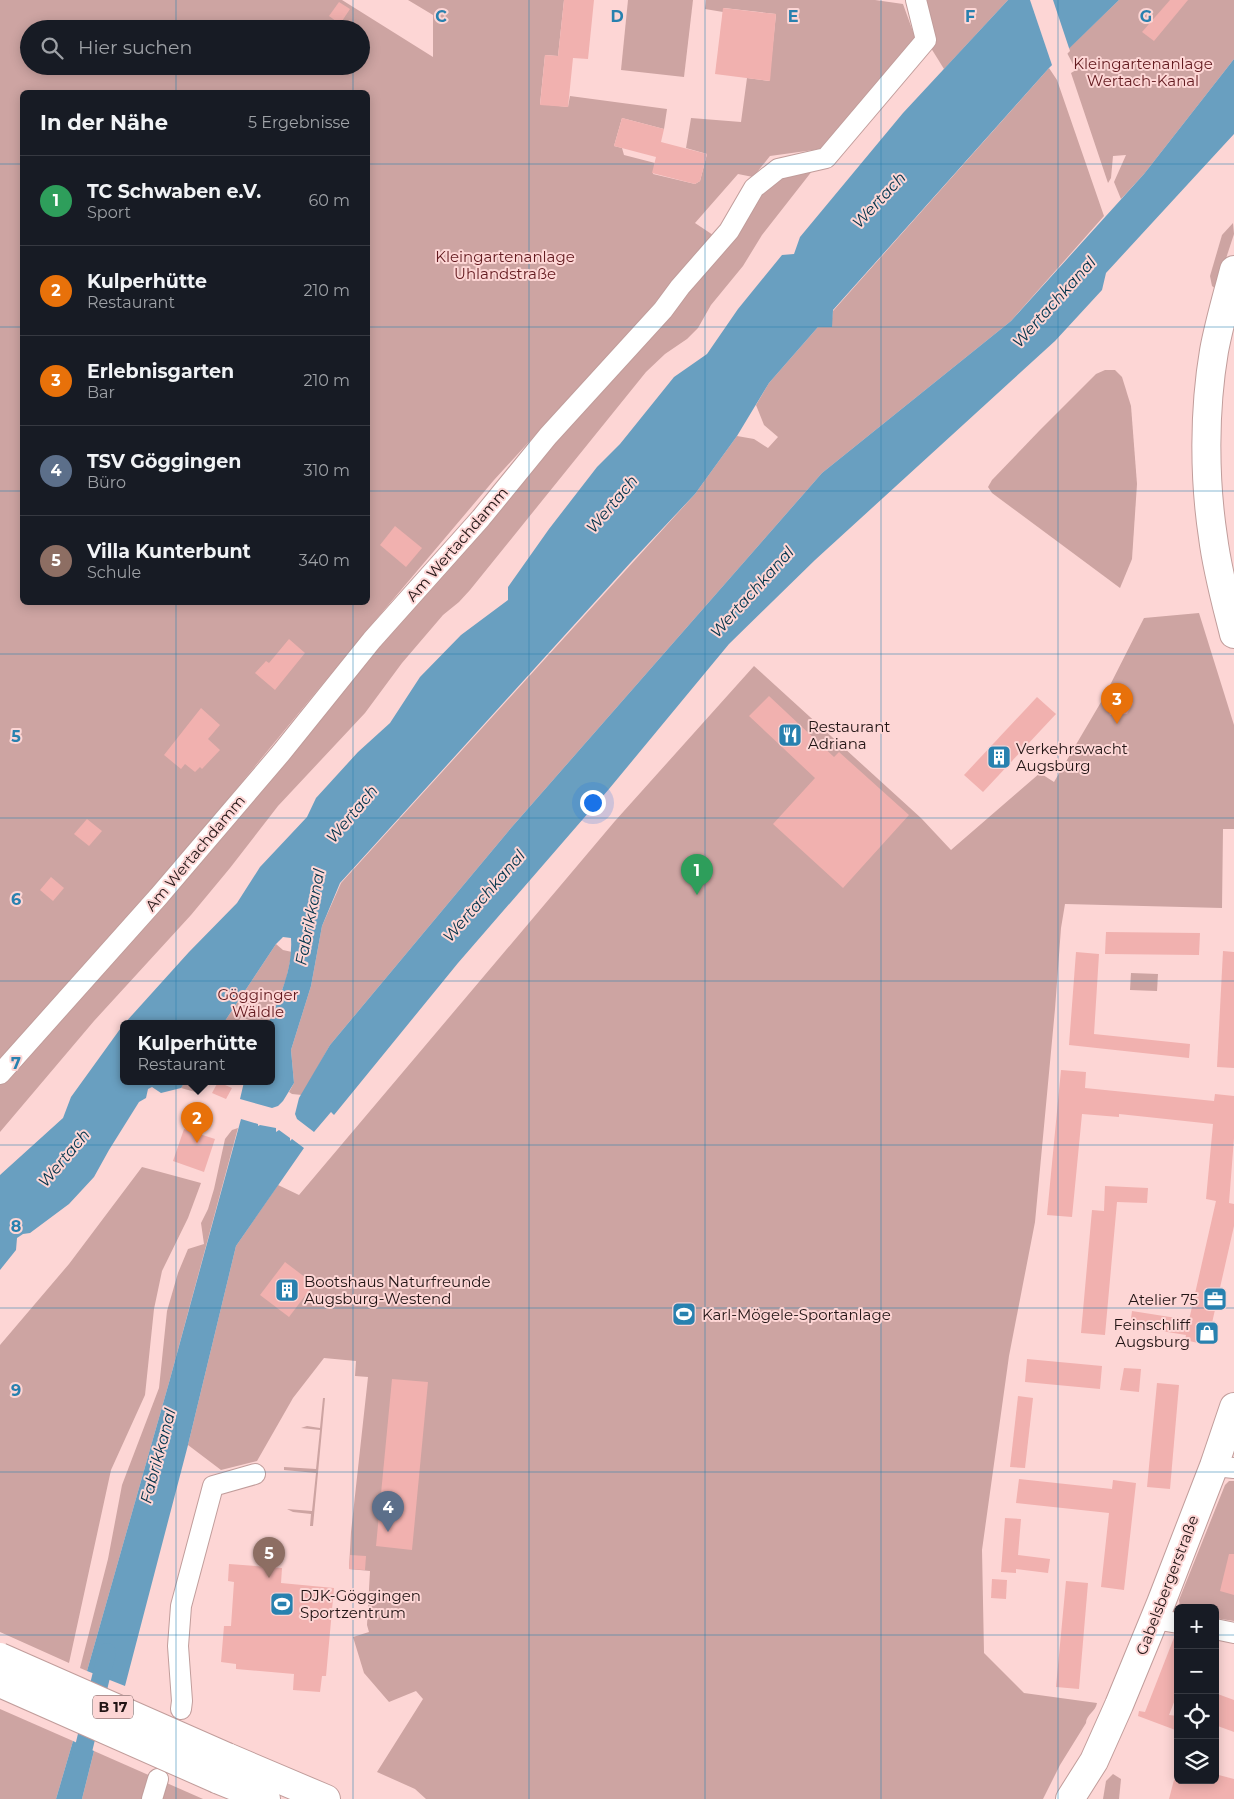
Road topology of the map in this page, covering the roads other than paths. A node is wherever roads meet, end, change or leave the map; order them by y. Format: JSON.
{"nodes":[{"id":1,"x":916,"y":0,"type":"edge"},
{"id":2,"x":1234,"y":270,"type":"edge"},
{"id":3,"x":1234,"y":634,"type":"edge"},
{"id":4,"x":0,"y":1074,"type":"edge"},
{"id":5,"x":1234,"y":1407,"type":"edge"},
{"id":6,"x":1224,"y":1467,"type":"edge"},
{"id":7,"x":255,"y":1474,"type":"dead end"},
{"id":8,"x":1166,"y":1621,"type":"edge"},
{"id":9,"x":1219,"y":1630,"type":"edge"},
{"id":10,"x":1234,"y":1632,"type":"edge"},
{"id":11,"x":0,"y":1657,"type":"edge"},
{"id":12,"x":0,"y":1683,"type":"edge"},
{"id":13,"x":181,"y":1709,"type":"dead end"},
{"id":14,"x":1094,"y":1761,"type":"junction"},
{"id":15,"x":222,"y":1768,"type":"junction"},
{"id":16,"x":158,"y":1779,"type":"dead end"},
{"id":17,"x":152,"y":1799,"type":"edge"},
{"id":18,"x":266,"y":1799,"type":"edge"},
{"id":19,"x":326,"y":1799,"type":"edge"},
{"id":20,"x":1070,"y":1799,"type":"edge"},
{"id":21,"x":1086,"y":1799,"type":"edge"}],
"edges":[{"from":1,"to":4,"type":"street","name":"Am Wertachdamm"},
{"from":2,"to":3,"type":"main road"},
{"from":5,"to":6,"type":"main road","name":"Gabelsbergerstraße"},
{"from":6,"to":8,"type":"main road","name":"Gabelsbergerstraße"},
{"from":7,"to":13,"type":"street"},
{"from":8,"to":14,"type":"main road","name":"Gabelsbergerstraße"},
{"from":9,"to":10,"type":"street"},
{"from":11,"to":15,"type":"main road","number":"B 17","bridge":true},
{"from":12,"to":15,"type":"main road","number":"B 17","bridge":true},
{"from":14,"to":20,"type":"main road","name":"Gabelsbergerstraße"},
{"from":14,"to":21,"type":"main road","name":"Gabelsbergerstraße"},
{"from":15,"to":18,"type":"main road","number":"B 17"},
{"from":15,"to":19,"type":"main road","number":"B 17"},
{"from":16,"to":17,"type":"street"}]}
